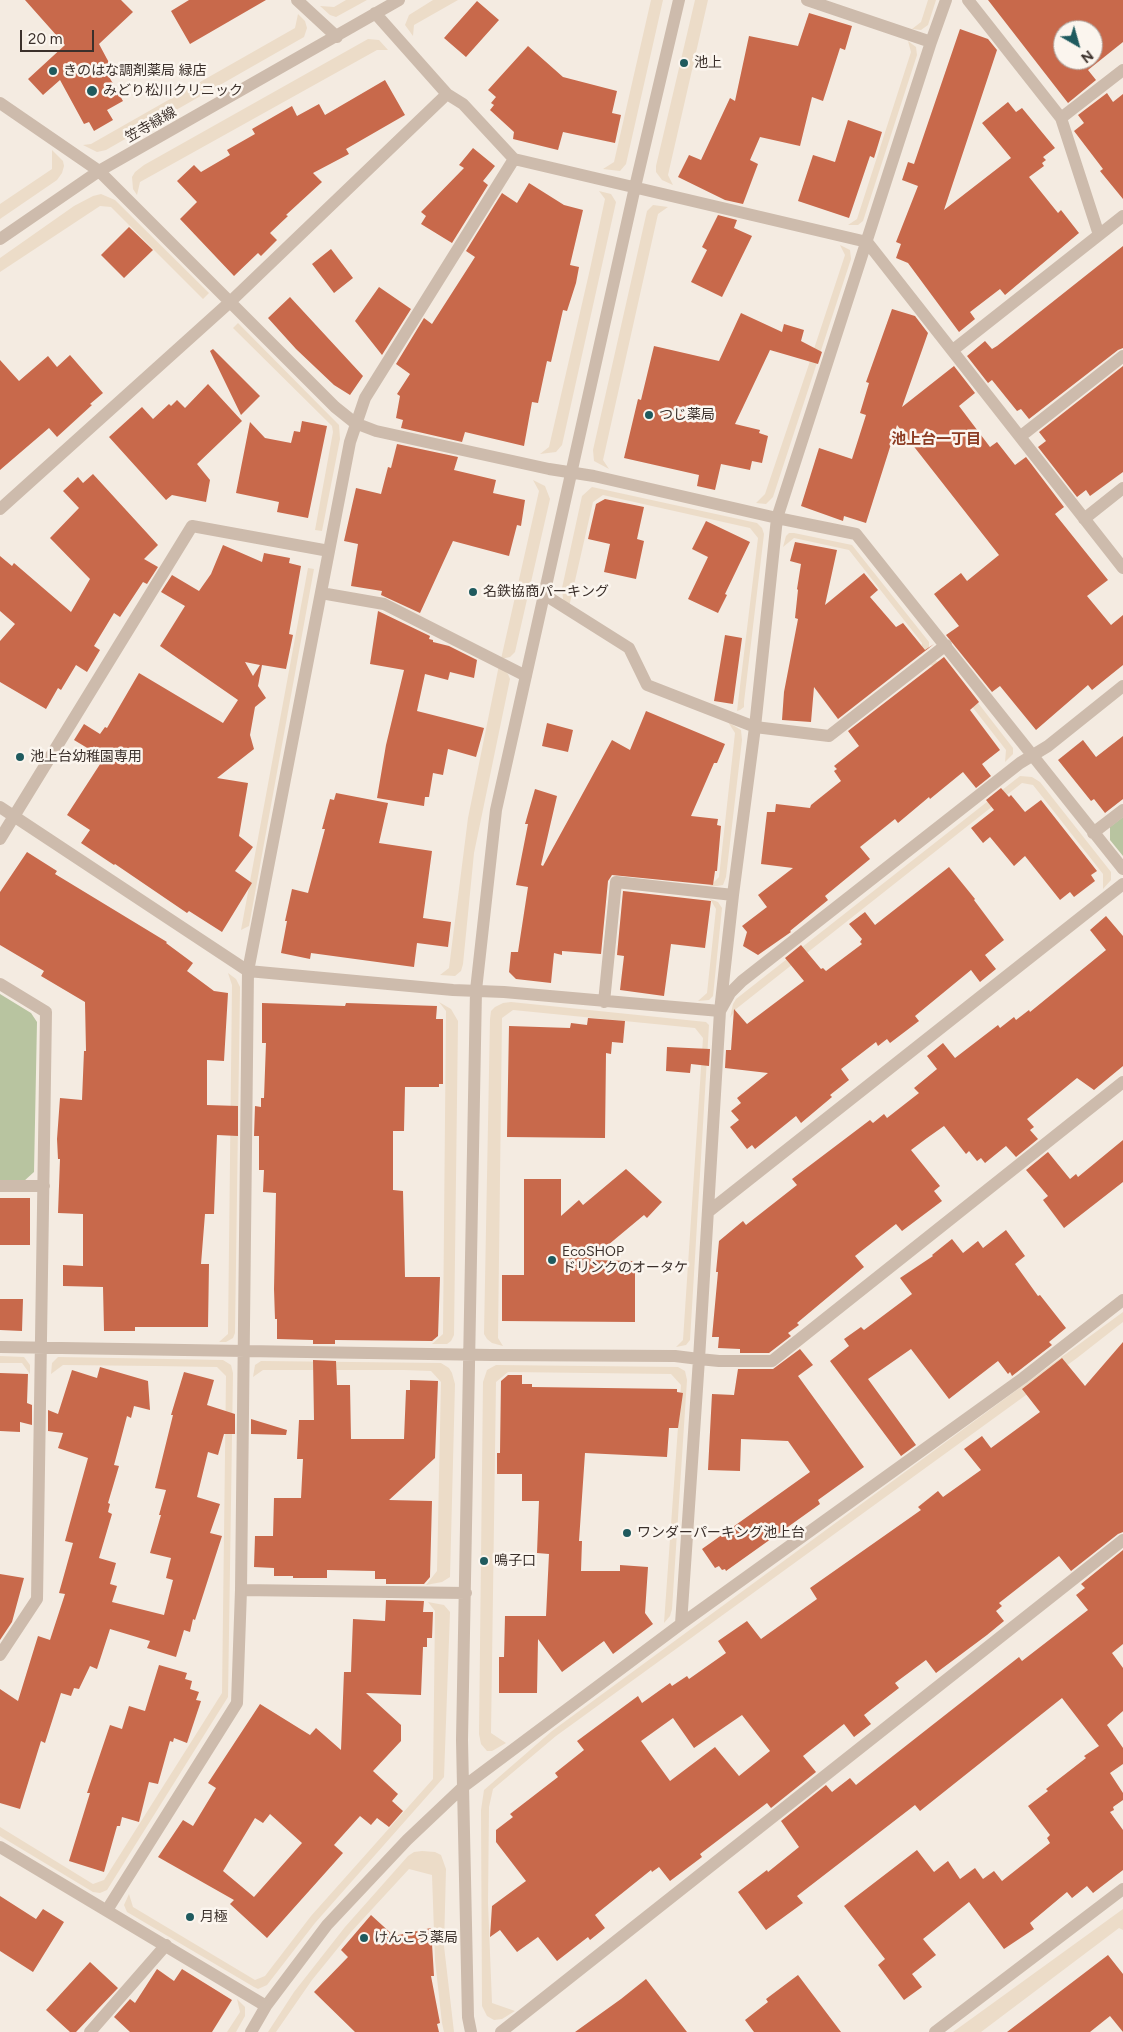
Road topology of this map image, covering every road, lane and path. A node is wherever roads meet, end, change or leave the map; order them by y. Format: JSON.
{"nodes":[{"id":1,"x":297,"y":0,"type":"edge"},
{"id":2,"x":399,"y":0,"type":"edge"},
{"id":3,"x":679,"y":0,"type":"edge"},
{"id":4,"x":807,"y":0,"type":"edge"},
{"id":5,"x":946,"y":0,"type":"edge"},
{"id":6,"x":968,"y":0,"type":"edge"},
{"id":7,"x":375,"y":14,"type":"junction"},
{"id":8,"x":336,"y":37,"type":"junction"},
{"id":9,"x":931,"y":42,"type":"junction"},
{"id":10,"x":1123,"y":70,"type":"edge"},
{"id":11,"x":447,"y":94,"type":"junction"},
{"id":12,"x":0,"y":103,"type":"edge"},
{"id":13,"x":1061,"y":118,"type":"junction"},
{"id":14,"x":514,"y":159,"type":"junction"},
{"id":15,"x":99,"y":171,"type":"junction"},
{"id":16,"x":634,"y":187,"type":"junction"},
{"id":17,"x":1123,"y":216,"type":"edge"},
{"id":18,"x":1100,"y":235,"type":"junction"},
{"id":19,"x":0,"y":239,"type":"edge"},
{"id":20,"x":867,"y":242,"type":"junction"},
{"id":21,"x":230,"y":302,"type":"junction"},
{"id":22,"x":953,"y":350,"type":"junction"},
{"id":23,"x":1123,"y":356,"type":"edge"},
{"id":24,"x":355,"y":422,"type":"junction"},
{"id":25,"x":1021,"y":436,"type":"junction"},
{"id":26,"x":571,"y":473,"type":"junction"},
{"id":27,"x":1123,"y":488,"type":"edge"},
{"id":28,"x":0,"y":510,"type":"edge"},
{"id":29,"x":777,"y":518,"type":"junction"},
{"id":30,"x":1084,"y":519,"type":"junction"},
{"id":31,"x":329,"y":551,"type":"junction"},
{"id":32,"x":1123,"y":568,"type":"edge"},
{"id":33,"x":321,"y":593,"type":"junction"},
{"id":34,"x":545,"y":595,"type":"junction"},
{"id":35,"x":946,"y":645,"type":"junction"},
{"id":36,"x":526,"y":676,"type":"junction"},
{"id":37,"x":1123,"y":686,"type":"edge"},
{"id":38,"x":755,"y":726,"type":"junction"},
{"id":39,"x":1032,"y":756,"type":"junction"},
{"id":40,"x":0,"y":807,"type":"edge"},
{"id":41,"x":1123,"y":810,"type":"edge"},
{"id":42,"x":14,"y":816,"type":"junction"},
{"id":43,"x":1094,"y":833,"type":"junction"},
{"id":44,"x":0,"y":839,"type":"edge"},
{"id":45,"x":1123,"y":869,"type":"edge"},
{"id":46,"x":1123,"y":884,"type":"edge"},
{"id":47,"x":733,"y":895,"type":"junction"},
{"id":48,"x":248,"y":971,"type":"junction"},
{"id":49,"x":0,"y":984,"type":"edge"},
{"id":50,"x":476,"y":990,"type":"junction"},
{"id":51,"x":604,"y":1002,"type":"junction"},
{"id":52,"x":720,"y":1011,"type":"junction"},
{"id":53,"x":1123,"y":1082,"type":"edge"},
{"id":54,"x":0,"y":1186,"type":"edge"},
{"id":55,"x":44,"y":1186,"type":"junction"},
{"id":56,"x":708,"y":1212,"type":"junction"},
{"id":57,"x":1123,"y":1300,"type":"edge"},
{"id":58,"x":0,"y":1347,"type":"edge"},
{"id":59,"x":41,"y":1347,"type":"junction"},
{"id":60,"x":243,"y":1351,"type":"junction"},
{"id":61,"x":469,"y":1355,"type":"junction"},
{"id":62,"x":699,"y":1360,"type":"junction"},
{"id":63,"x":1123,"y":1540,"type":"edge"},
{"id":64,"x":241,"y":1590,"type":"junction"},
{"id":65,"x":466,"y":1593,"type":"junction"},
{"id":66,"x":681,"y":1624,"type":"junction"},
{"id":67,"x":0,"y":1655,"type":"edge"},
{"id":68,"x":463,"y":1788,"type":"junction"},
{"id":69,"x":0,"y":1847,"type":"edge"},
{"id":70,"x":1123,"y":1889,"type":"edge"},
{"id":71,"x":107,"y":1910,"type":"junction"},
{"id":72,"x":166,"y":1945,"type":"junction"},
{"id":73,"x":266,"y":2006,"type":"junction"},
{"id":74,"x":90,"y":2032,"type":"edge"},
{"id":75,"x":251,"y":2032,"type":"edge"},
{"id":76,"x":471,"y":2032,"type":"edge"},
{"id":77,"x":501,"y":2032,"type":"edge"},
{"id":78,"x":935,"y":2032,"type":"edge"}],
"edges":[{"from":1,"to":8,"type":"street"},
{"from":2,"to":7,"type":"street","name":"笠寺緑線"},
{"from":3,"to":16,"type":"street"},
{"from":4,"to":9,"type":"street"},
{"from":5,"to":9,"type":"street"},
{"from":6,"to":13,"type":"street"},
{"from":7,"to":8,"type":"street","name":"笠寺緑線"},
{"from":7,"to":11,"type":"street"},
{"from":8,"to":15,"type":"street","name":"笠寺緑線"},
{"from":9,"to":20,"type":"street"},
{"from":10,"to":13,"type":"street"},
{"from":11,"to":14,"type":"street"},
{"from":11,"to":21,"type":"street"},
{"from":12,"to":15,"type":"street"},
{"from":13,"to":18,"type":"street"},
{"from":14,"to":16,"type":"street"},
{"from":14,"to":24,"type":"street"},
{"from":15,"to":19,"type":"street","name":"笠寺緑線"},
{"from":15,"to":21,"type":"street"},
{"from":16,"to":20,"type":"street"},
{"from":16,"to":26,"type":"street"},
{"from":17,"to":18,"type":"street"},
{"from":18,"to":22,"type":"street"},
{"from":20,"to":22,"type":"street"},
{"from":20,"to":29,"type":"street"},
{"from":21,"to":24,"type":"street"},
{"from":21,"to":28,"type":"street"},
{"from":22,"to":25,"type":"street"},
{"from":23,"to":25,"type":"street"},
{"from":24,"to":26,"type":"street"},
{"from":24,"to":31,"type":"street"},
{"from":25,"to":30,"type":"street"},
{"from":26,"to":29,"type":"street"},
{"from":26,"to":34,"type":"street"},
{"from":27,"to":30,"type":"street"},
{"from":29,"to":35,"type":"street"},
{"from":29,"to":38,"type":"street"},
{"from":30,"to":32,"type":"street"},
{"from":31,"to":33,"type":"street"},
{"from":31,"to":42,"type":"street"},
{"from":33,"to":36,"type":"street"},
{"from":33,"to":48,"type":"street"},
{"from":34,"to":36,"type":"street"},
{"from":34,"to":38,"type":"street"},
{"from":35,"to":38,"type":"street"},
{"from":35,"to":39,"type":"street"},
{"from":36,"to":50,"type":"street"},
{"from":37,"to":39,"type":"street"},
{"from":38,"to":47,"type":"street"},
{"from":39,"to":43,"type":"street"},
{"from":39,"to":52,"type":"street"},
{"from":40,"to":42,"type":"street"},
{"from":41,"to":43,"type":"street"},
{"from":42,"to":44,"type":"street"},
{"from":42,"to":48,"type":"street"},
{"from":43,"to":45,"type":"street"},
{"from":46,"to":56,"type":"street"},
{"from":47,"to":51,"type":"street"},
{"from":47,"to":52,"type":"street"},
{"from":48,"to":50,"type":"street"},
{"from":48,"to":60,"type":"street"},
{"from":49,"to":55,"type":"street"},
{"from":50,"to":51,"type":"street"},
{"from":50,"to":61,"type":"street"},
{"from":51,"to":52,"type":"street"},
{"from":52,"to":56,"type":"street"},
{"from":53,"to":62,"type":"street"},
{"from":54,"to":55,"type":"street"},
{"from":55,"to":59,"type":"street"},
{"from":56,"to":62,"type":"street"},
{"from":57,"to":66,"type":"street"},
{"from":58,"to":59,"type":"street"},
{"from":59,"to":60,"type":"street"},
{"from":59,"to":67,"type":"street"},
{"from":60,"to":61,"type":"street"},
{"from":60,"to":64,"type":"street"},
{"from":61,"to":62,"type":"street"},
{"from":61,"to":65,"type":"street"},
{"from":62,"to":66,"type":"street"},
{"from":63,"to":77,"type":"street"},
{"from":64,"to":65,"type":"street"},
{"from":64,"to":71,"type":"street"},
{"from":65,"to":68,"type":"street"},
{"from":66,"to":68,"type":"street"},
{"from":68,"to":73,"type":"street"},
{"from":68,"to":76,"type":"street"},
{"from":69,"to":71,"type":"street"},
{"from":70,"to":78,"type":"street"},
{"from":71,"to":72,"type":"street"},
{"from":72,"to":73,"type":"street"},
{"from":72,"to":74,"type":"street"},
{"from":73,"to":75,"type":"street"}]}
